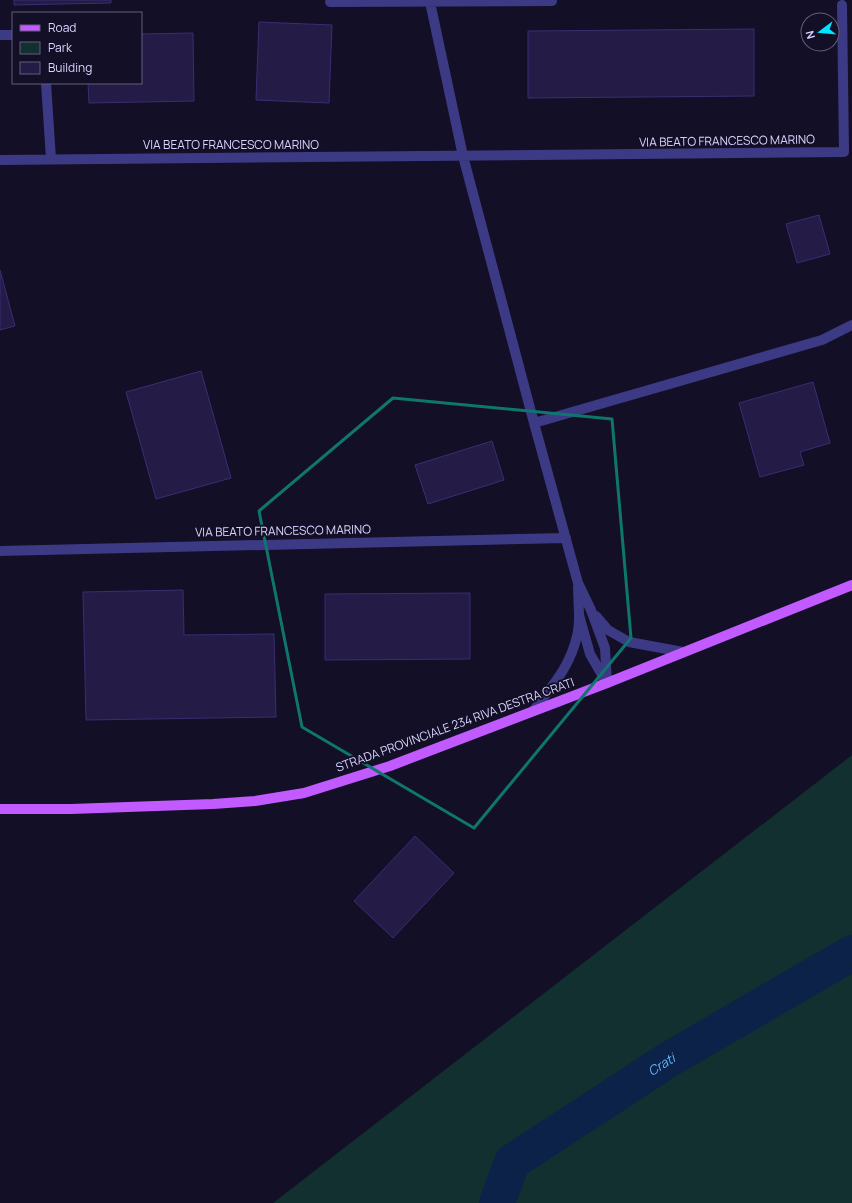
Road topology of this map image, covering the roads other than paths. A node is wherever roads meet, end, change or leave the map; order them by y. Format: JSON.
{"nodes":[{"id":1,"x":552,"y":1,"type":"edge"},
{"id":2,"x":330,"y":2,"type":"dead end"},
{"id":3,"x":430,"y":2,"type":"junction"},
{"id":4,"x":842,"y":5,"type":"dead end"},
{"id":5,"x":0,"y":35,"type":"edge"},
{"id":6,"x":12,"y":35,"type":"edge"},
{"id":7,"x":46,"y":84,"type":"edge"},
{"id":8,"x":463,"y":156,"type":"junction"},
{"id":9,"x":51,"y":159,"type":"junction"},
{"id":10,"x":0,"y":160,"type":"edge"},
{"id":11,"x":852,"y":325,"type":"edge"},
{"id":12,"x":534,"y":423,"type":"junction"},
{"id":13,"x":566,"y":538,"type":"junction"},
{"id":14,"x":0,"y":551,"type":"edge"},
{"id":15,"x":578,"y":583,"type":"junction"},
{"id":16,"x":852,"y":585,"type":"edge"},
{"id":17,"x":591,"y":610,"type":"junction"},
{"id":18,"x":579,"y":615,"type":"junction"},
{"id":19,"x":683,"y":652,"type":"junction"},
{"id":20,"x":607,"y":683,"type":"junction"},
{"id":21,"x":534,"y":710,"type":"junction"},
{"id":22,"x":0,"y":809,"type":"edge"}],
"edges":[{"from":1,"to":3,"type":"street"},
{"from":2,"to":3,"type":"street"},
{"from":3,"to":8,"type":"street"},
{"from":4,"to":8,"type":"street","name":"VIA BEATO FRANCESCO MARINO"},
{"from":5,"to":6,"type":"street"},
{"from":7,"to":9,"type":"street"},
{"from":8,"to":9,"type":"street","name":"VIA BEATO FRANCESCO MARINO"},
{"from":8,"to":12,"type":"street"},
{"from":9,"to":10,"type":"street","name":"VIA BEATO FRANCESCO MARINO"},
{"from":11,"to":12,"type":"street"},
{"from":12,"to":13,"type":"street"},
{"from":13,"to":14,"type":"street","name":"VIA BEATO FRANCESCO MARINO"},
{"from":13,"to":15,"type":"street"},
{"from":15,"to":17,"type":"street"},
{"from":15,"to":18,"type":"street"},
{"from":16,"to":19,"type":"main road"},
{"from":17,"to":19,"type":"street"},
{"from":17,"to":20,"type":"street"},
{"from":18,"to":20,"type":"street"},
{"from":18,"to":21,"type":"street"},
{"from":19,"to":20,"type":"main road"},
{"from":20,"to":21,"type":"main road","name":"STRADA PROVINCIALE 234 RIVA DESTRA CRATI"},
{"from":21,"to":22,"type":"main road","name":"STRADA PROVINCIALE 234 RIVA DESTRA CRATI"}]}
